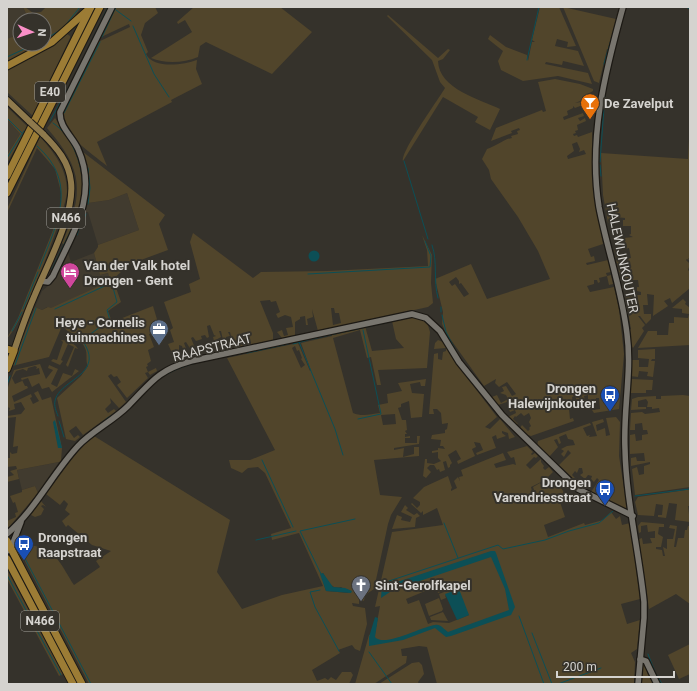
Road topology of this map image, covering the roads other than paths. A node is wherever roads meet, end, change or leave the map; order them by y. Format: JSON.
{"nodes":[{"id":1,"x":91,"y":7,"type":"edge"},
{"id":2,"x":100,"y":7,"type":"edge"},
{"id":3,"x":112,"y":7,"type":"edge"},
{"id":4,"x":624,"y":7,"type":"edge"},
{"id":5,"x":7,"y":66,"type":"edge"},
{"id":6,"x":7,"y":100,"type":"edge"},
{"id":7,"x":7,"y":176,"type":"edge"},
{"id":8,"x":7,"y":193,"type":"edge"},
{"id":9,"x":40,"y":280,"type":"junction"},
{"id":10,"x":9,"y":353,"type":"edge"},
{"id":11,"x":7,"y":369,"type":"edge"},
{"id":12,"x":633,"y":516,"type":"junction"},
{"id":13,"x":22,"y":520,"type":"junction"},
{"id":14,"x":7,"y":534,"type":"edge"},
{"id":15,"x":8,"y":547,"type":"edge"},
{"id":16,"x":7,"y":559,"type":"edge"},
{"id":17,"x":640,"y":659,"type":"junction"},
{"id":18,"x":73,"y":684,"type":"edge"},
{"id":19,"x":82,"y":684,"type":"edge"},
{"id":20,"x":638,"y":684,"type":"edge"},
{"id":21,"x":657,"y":684,"type":"edge"}],
"edges":[{"from":1,"to":5,"type":"highway"},
{"from":1,"to":7,"type":"highway","number":"E40"},
{"from":2,"to":8,"type":"highway","number":"E40"},
{"from":3,"to":9,"type":"street"},
{"from":4,"to":12,"type":"street","name":"HALEWIJNKOUTER"},
{"from":6,"to":9,"type":"main road","number":"N466","bridge":true},
{"from":9,"to":10,"type":"main road","number":"N466"},
{"from":10,"to":11,"type":"highway","number":"N466"},
{"from":12,"to":13,"type":"street","name":"RAAPSTRAAT"},
{"from":12,"to":17,"type":"street","name":"HALEWIJNKOUTER"},
{"from":13,"to":14,"type":"street","name":"RAAPSTRAAT"},
{"from":13,"to":15,"type":"street","name":"RAAPSTRAAT"},
{"from":15,"to":19,"type":"highway","number":"N466"},
{"from":16,"to":18,"type":"highway","number":"N466"},
{"from":17,"to":20,"type":"street","name":"HALEWIJNKOUTER"},
{"from":17,"to":21,"type":"street"}]}
